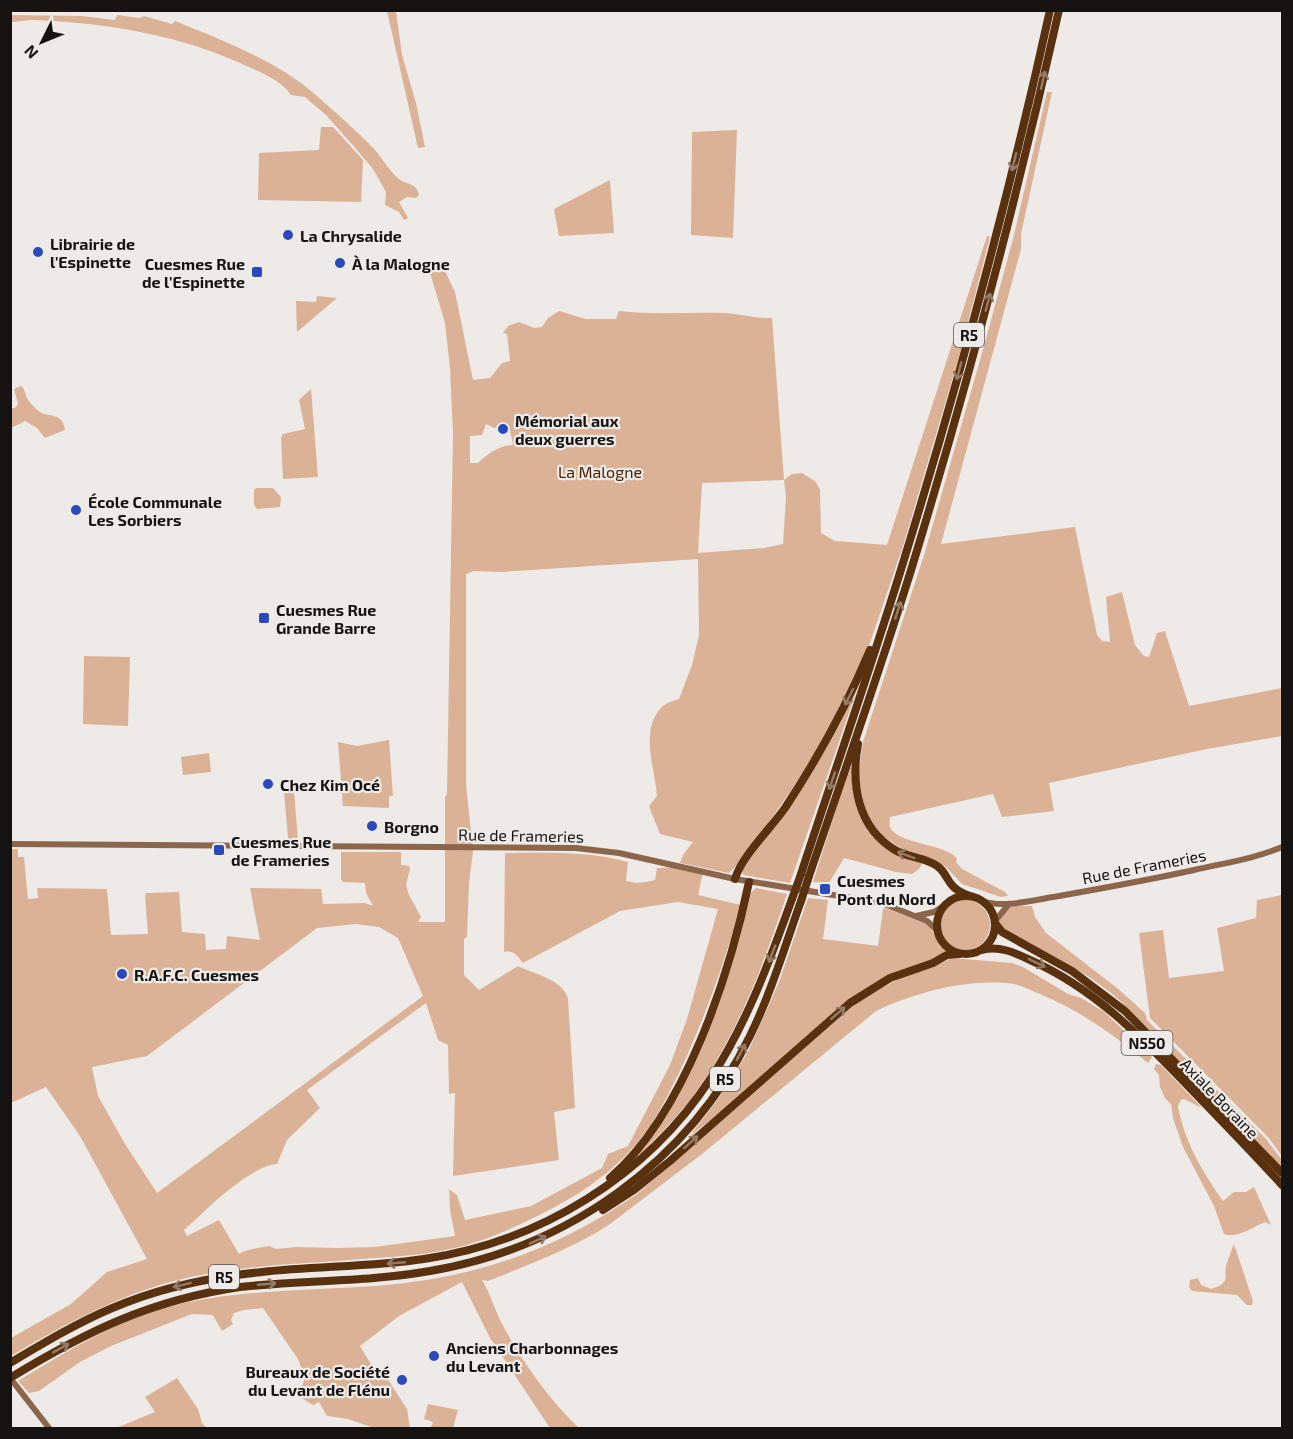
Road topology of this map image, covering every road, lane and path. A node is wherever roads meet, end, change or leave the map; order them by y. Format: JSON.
{"nodes":[{"id":1,"x":1050,"y":10,"type":"edge"},
{"id":2,"x":1059,"y":10,"type":"edge"},
{"id":3,"x":884,"y":626,"type":"junction"},
{"id":4,"x":859,"y":728,"type":"junction"},
{"id":5,"x":10,"y":844,"type":"edge"},
{"id":6,"x":1282,"y":847,"type":"edge"},
{"id":7,"x":805,"y":875,"type":"junction"},
{"id":8,"x":735,"y":879,"type":"junction"},
{"id":9,"x":749,"y":882,"type":"junction"},
{"id":10,"x":970,"y":896,"type":"junction"},
{"id":11,"x":796,"y":900,"type":"junction"},
{"id":12,"x":982,"y":901,"type":"junction"},
{"id":13,"x":1009,"y":904,"type":"junction"},
{"id":14,"x":945,"y":905,"type":"junction"},
{"id":15,"x":916,"y":916,"type":"junction"},
{"id":16,"x":995,"y":922,"type":"junction"},
{"id":17,"x":937,"y":930,"type":"junction"},
{"id":18,"x":982,"y":950,"type":"junction"},
{"id":19,"x":959,"y":954,"type":"junction"},
{"id":20,"x":1282,"y":1173,"type":"edge"},
{"id":21,"x":1282,"y":1185,"type":"edge"},
{"id":22,"x":596,"y":1194,"type":"junction"},
{"id":23,"x":587,"y":1214,"type":"junction"},
{"id":24,"x":10,"y":1363,"type":"edge"},
{"id":25,"x":12,"y":1381,"type":"edge"},
{"id":26,"x":50,"y":1428,"type":"edge"}],
"edges":[{"from":1,"to":3,"type":"highway","number":"R5","one_way":true},
{"from":4,"to":2,"type":"highway","number":"R5","one_way":true},
{"from":3,"to":7,"type":"highway","number":"R5","one_way":true},
{"from":3,"to":8,"type":"highway","one_way":true},
{"from":4,"to":7,"type":"highway","number":"R5"},
{"from":10,"to":4,"type":"highway","one_way":true},
{"from":5,"to":8,"type":"main road","name":"Rue de Frameries"},
{"from":6,"to":13,"type":"main road","name":"Rue de Frameries"},
{"from":7,"to":11,"type":"highway","number":"R5","bridge":true},
{"from":8,"to":9,"type":"main road","name":"Rue de Frameries"},
{"from":9,"to":15,"type":"main road","name":"Rue de Frameries"},
{"from":9,"to":22,"type":"highway"},
{"from":10,"to":12,"type":"highway"},
{"from":10,"to":14,"type":"highway"},
{"from":11,"to":22,"type":"highway","number":"R5","one_way":true},
{"from":23,"to":11,"type":"highway","number":"R5","one_way":true},
{"from":12,"to":13,"type":"main road","name":"Rue de Frameries"},
{"from":12,"to":16,"type":"highway"},
{"from":13,"to":16,"type":"main road"},
{"from":14,"to":15,"type":"main road"},
{"from":14,"to":17,"type":"highway"},
{"from":15,"to":17,"type":"main road","name":"Rue de Frameries"},
{"from":16,"to":18,"type":"highway"},
{"from":16,"to":20,"type":"highway","name":"Axiale Boraine","number":"N550"},
{"from":17,"to":19,"type":"highway"},
{"from":18,"to":19,"type":"highway"},
{"from":18,"to":21,"type":"highway","name":"Axiale Boraine","number":"N550","one_way":true},
{"from":23,"to":19,"type":"highway","one_way":true},
{"from":22,"to":24,"type":"highway","number":"R5","one_way":true},
{"from":25,"to":23,"type":"highway","number":"R5","one_way":true},
{"from":25,"to":26,"type":"main road"}]}
